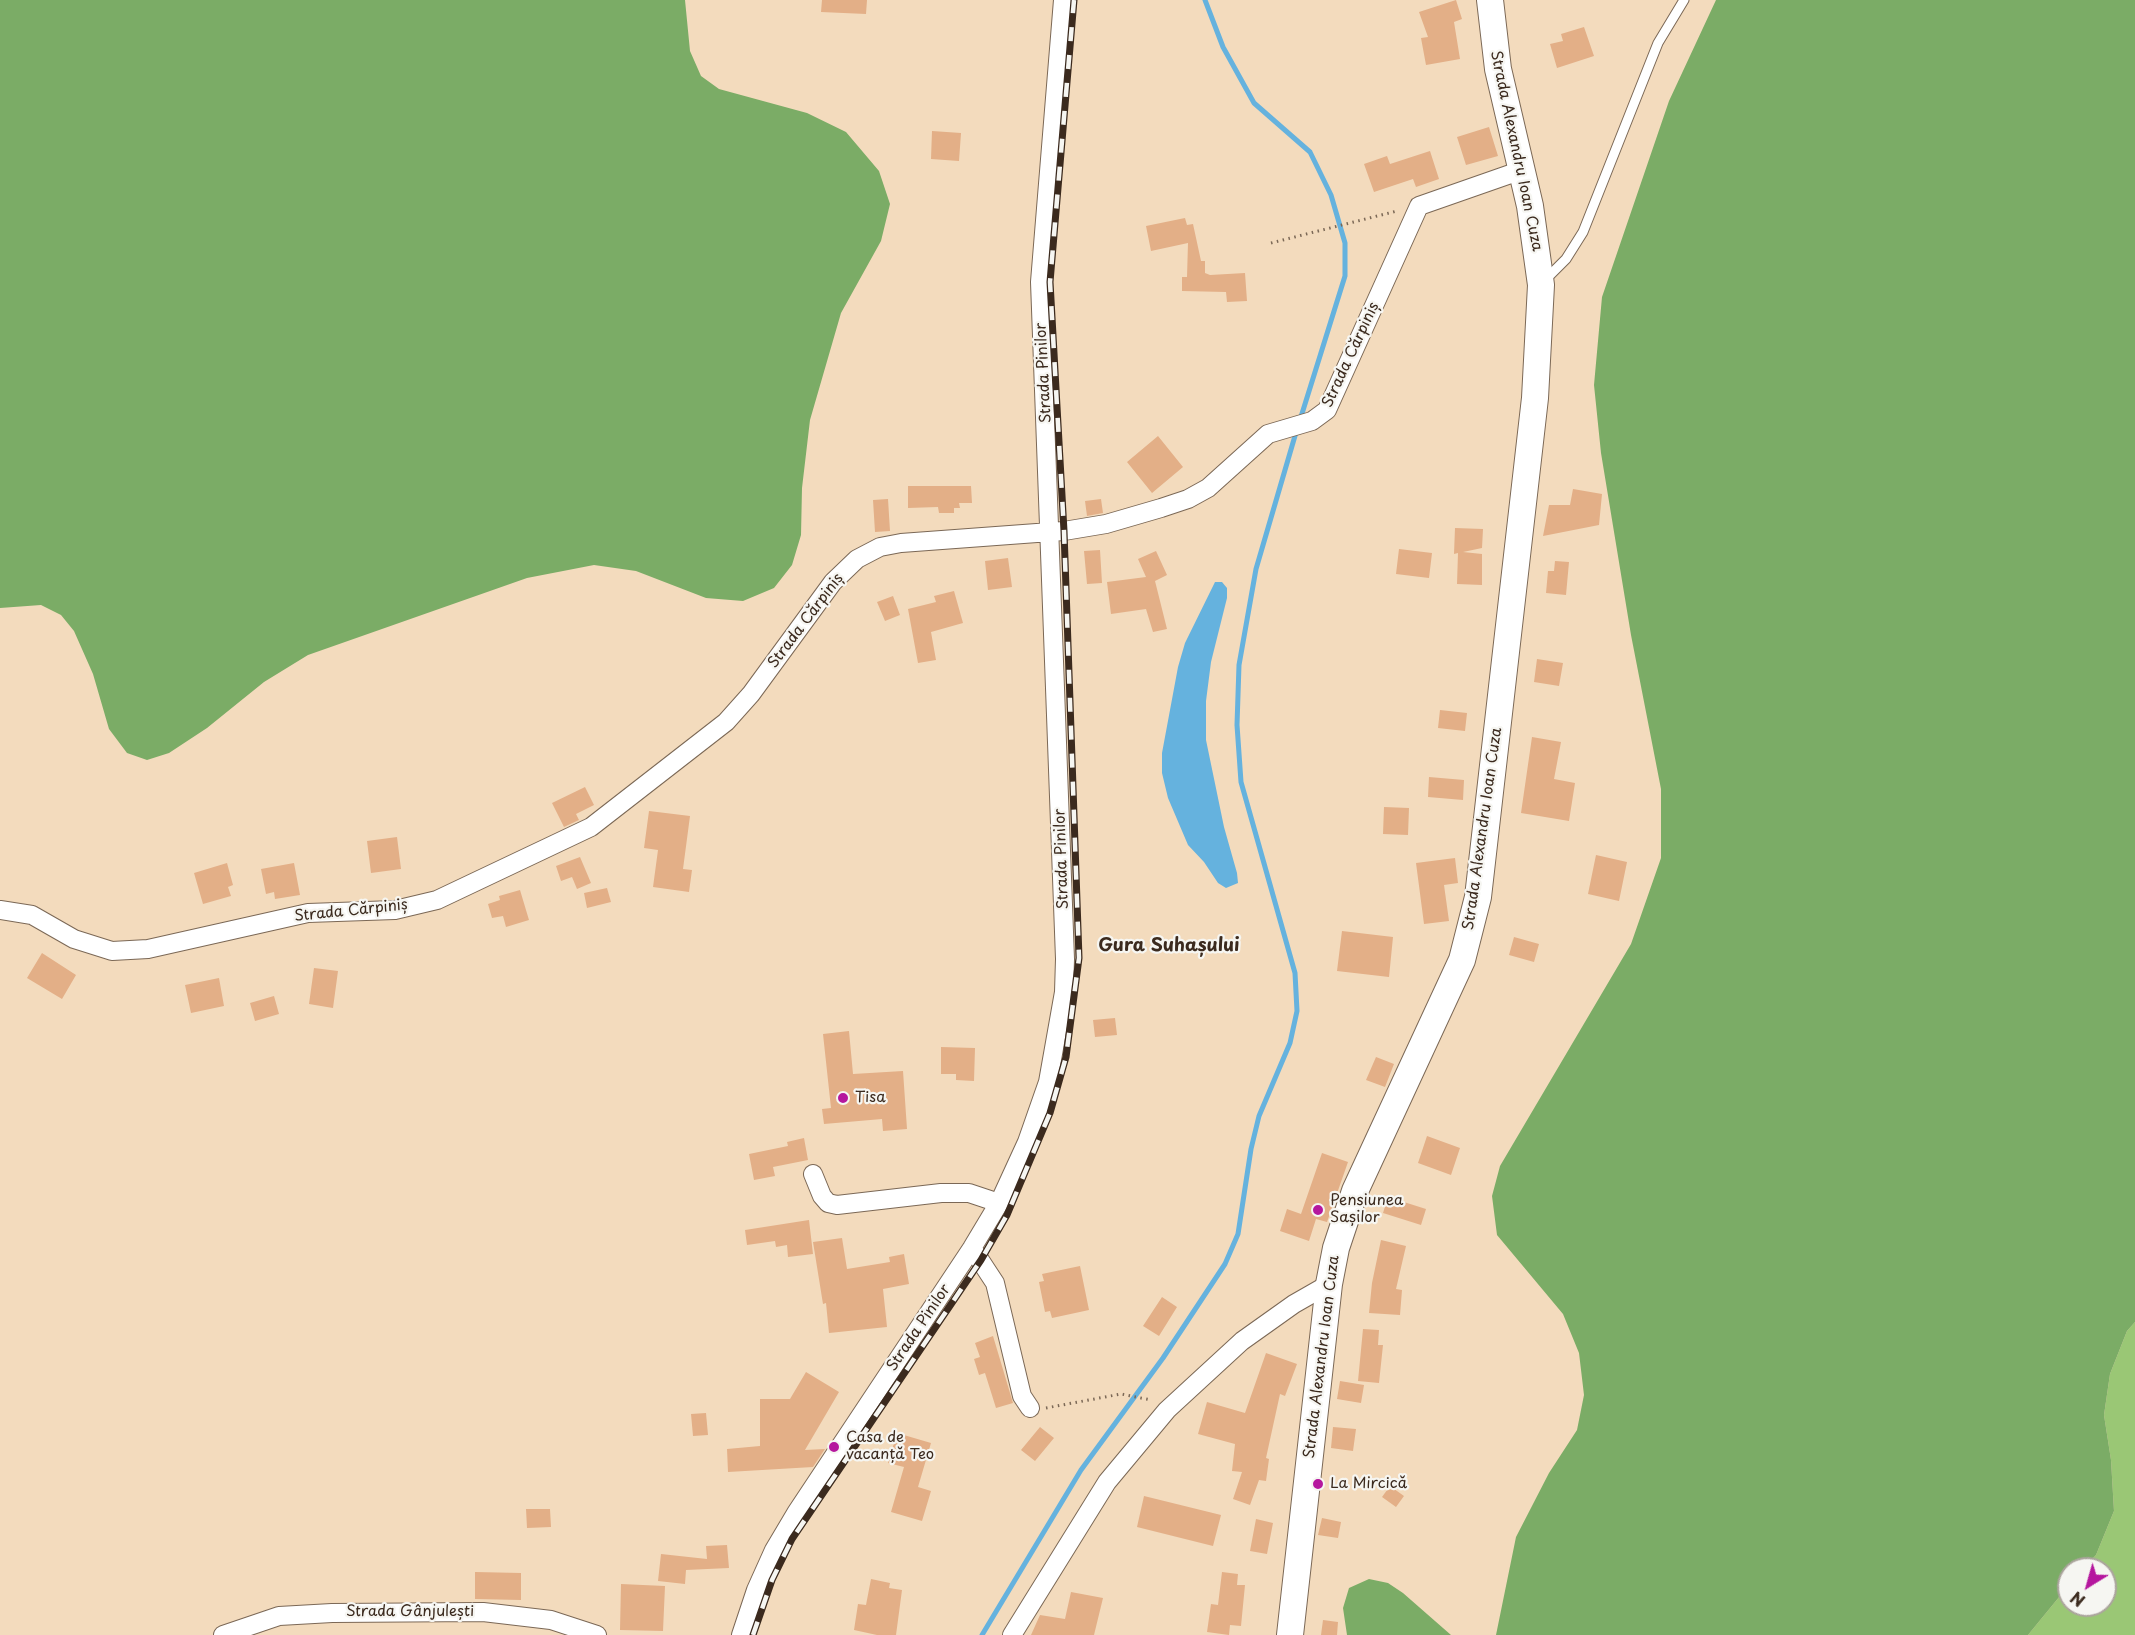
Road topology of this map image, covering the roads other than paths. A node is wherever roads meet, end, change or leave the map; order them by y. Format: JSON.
{"nodes":[{"id":1,"x":1062,"y":0,"type":"edge"},
{"id":2,"x":1477,"y":0,"type":"edge"},
{"id":3,"x":1490,"y":0,"type":"edge"},
{"id":4,"x":1684,"y":0,"type":"edge"},
{"id":5,"x":1492,"y":28,"type":"junction"},
{"id":6,"x":1522,"y":170,"type":"junction"},
{"id":7,"x":1540,"y":285,"type":"junction"},
{"id":8,"x":1051,"y":532,"type":"junction"},
{"id":9,"x":0,"y":910,"type":"edge"},
{"id":10,"x":813,"y":1174,"type":"dead end"},
{"id":11,"x":999,"y":1203,"type":"junction"},
{"id":12,"x":972,"y":1248,"type":"junction"},
{"id":13,"x":1329,"y":1284,"type":"junction"},
{"id":14,"x":1030,"y":1408,"type":"road end"},
{"id":15,"x":223,"y":1635,"type":"edge"},
{"id":16,"x":597,"y":1635,"type":"edge"},
{"id":17,"x":741,"y":1635,"type":"edge"},
{"id":18,"x":1012,"y":1635,"type":"edge"},
{"id":19,"x":1290,"y":1635,"type":"edge"}],
"edges":[{"from":1,"to":8,"type":"street","name":"Strada Pinilor"},
{"from":2,"to":5,"type":"street"},
{"from":3,"to":5,"type":"main road","name":"Strada Alexandru Ioan Cuza"},
{"from":4,"to":7,"type":"lane"},
{"from":5,"to":6,"type":"main road","name":"Strada Alexandru Ioan Cuza"},
{"from":6,"to":7,"type":"main road","name":"Strada Alexandru Ioan Cuza"},
{"from":6,"to":8,"type":"street","name":"Strada Cărpiniș"},
{"from":7,"to":13,"type":"main road","name":"Strada Alexandru Ioan Cuza"},
{"from":8,"to":9,"type":"street","name":"Strada Cărpiniș"},
{"from":8,"to":11,"type":"street","name":"Strada Pinilor"},
{"from":10,"to":11,"type":"street"},
{"from":11,"to":12,"type":"street","name":"Strada Pinilor"},
{"from":12,"to":14,"type":"street"},
{"from":12,"to":17,"type":"street","name":"Strada Pinilor"},
{"from":13,"to":18,"type":"street"},
{"from":13,"to":19,"type":"main road","name":"Strada Alexandru Ioan Cuza"},
{"from":15,"to":16,"type":"street","name":"Strada Gânjulești"}]}
